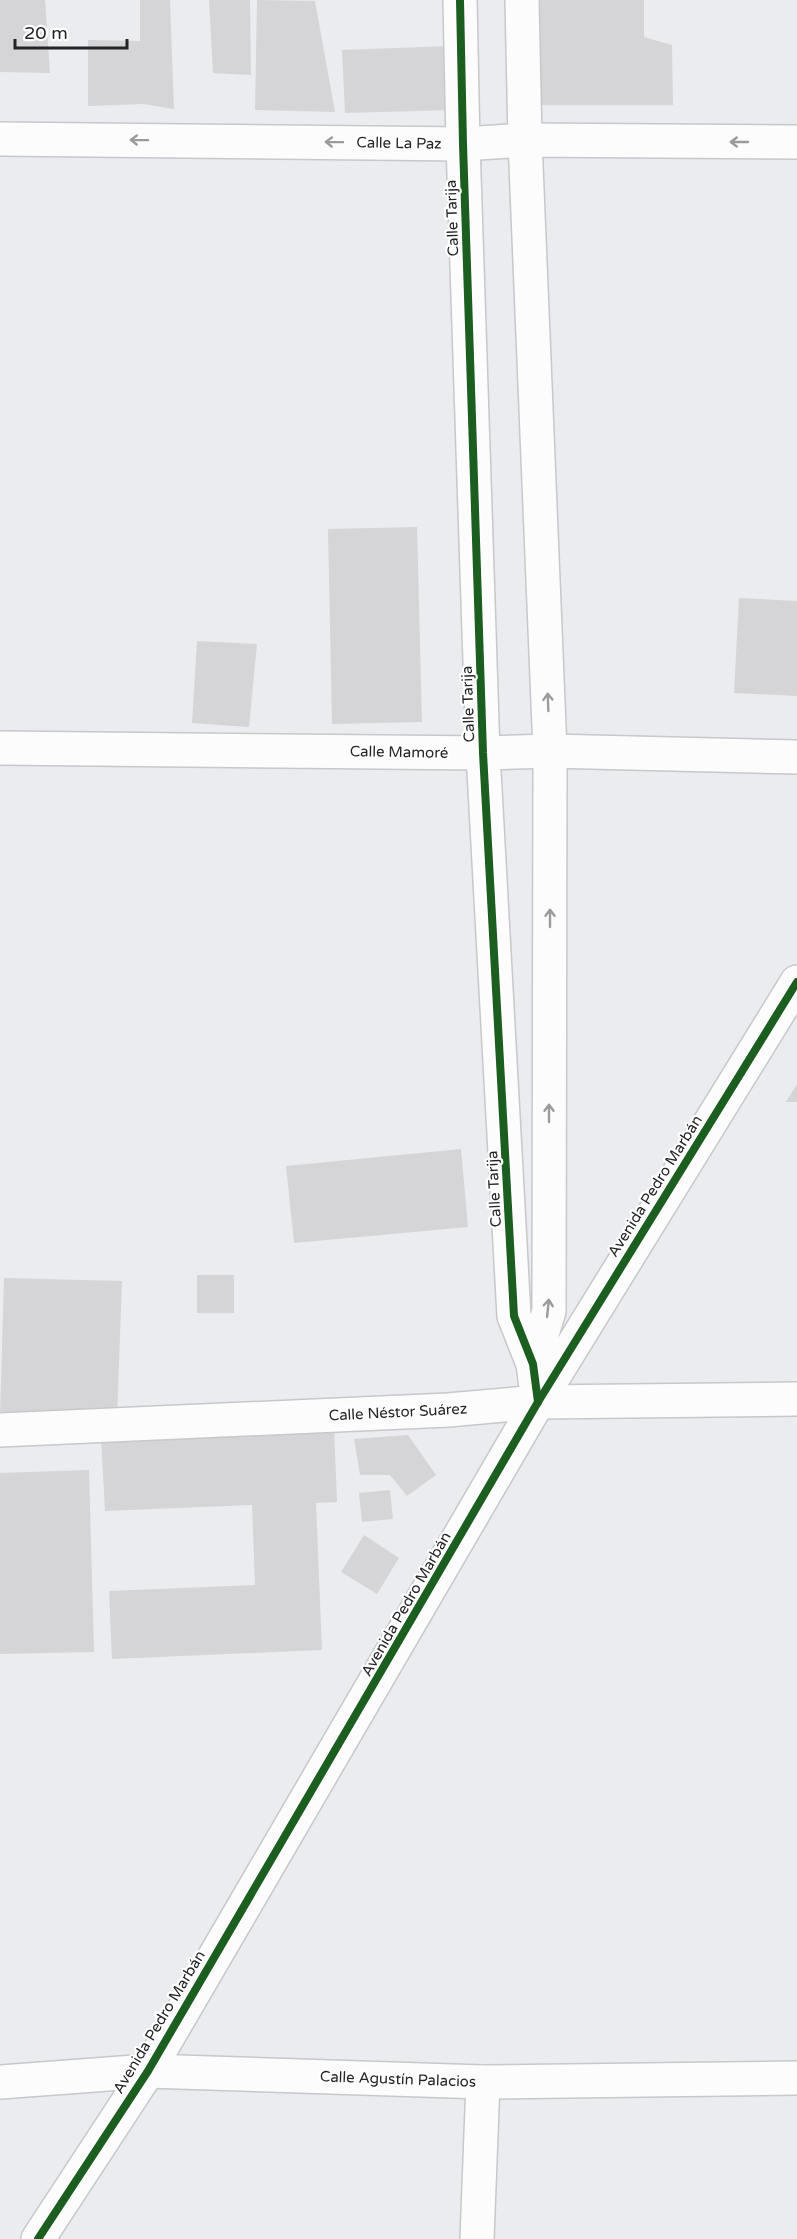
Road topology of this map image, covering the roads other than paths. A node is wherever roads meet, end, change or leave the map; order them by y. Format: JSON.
{"nodes":[{"id":1,"x":460,"y":0,"type":"edge"},
{"id":2,"x":522,"y":0,"type":"edge"},
{"id":3,"x":0,"y":139,"type":"edge"},
{"id":4,"x":525,"y":140,"type":"junction"},
{"id":5,"x":797,"y":142,"type":"edge"},
{"id":6,"x":463,"y":144,"type":"junction"},
{"id":7,"x":0,"y":748,"type":"edge"},
{"id":8,"x":550,"y":751,"type":"junction"},
{"id":9,"x":483,"y":753,"type":"junction"},
{"id":10,"x":797,"y":757,"type":"edge"},
{"id":11,"x":797,"y":982,"type":"edge"},
{"id":12,"x":532,"y":1364,"type":"junction"},
{"id":13,"x":797,"y":1400,"type":"edge"},
{"id":14,"x":538,"y":1402,"type":"junction"},
{"id":15,"x":0,"y":1430,"type":"edge"},
{"id":16,"x":148,"y":2071,"type":"junction"},
{"id":17,"x":797,"y":2079,"type":"edge"},
{"id":18,"x":0,"y":2082,"type":"edge"},
{"id":19,"x":483,"y":2082,"type":"junction"},
{"id":20,"x":38,"y":2239,"type":"edge"},
{"id":21,"x":477,"y":2239,"type":"edge"}],
"edges":[{"from":1,"to":6,"type":"street","name":"Calle Tarija"},
{"from":2,"to":4,"type":"street","name":"Calle Tarija"},
{"from":6,"to":3,"type":"street","name":"Calle La Paz","one_way":true},
{"from":5,"to":4,"type":"street","name":"Calle La Paz","one_way":true},
{"from":4,"to":6,"type":"street","name":"Calle La Paz"},
{"from":8,"to":4,"type":"street","name":"Calle Tarija","one_way":true},
{"from":6,"to":9,"type":"street","name":"Calle Tarija"},
{"from":7,"to":9,"type":"street","name":"Calle Mamoré"},
{"from":8,"to":9,"type":"street","name":"Calle Mamoré"},
{"from":8,"to":10,"type":"street","name":"Calle Mamoré"},
{"from":12,"to":8,"type":"street","name":"Calle Tarija","one_way":true},
{"from":9,"to":12,"type":"street","name":"Calle Tarija"},
{"from":11,"to":14,"type":"street","name":"Avenida Pedro Marbán"},
{"from":12,"to":14,"type":"street","name":"Calle Tarija"},
{"from":13,"to":14,"type":"street","name":"Calle Néstor Suárez"},
{"from":14,"to":15,"type":"street","name":"Calle Néstor Suárez"},
{"from":14,"to":16,"type":"street","name":"Avenida Pedro Marbán"},
{"from":16,"to":18,"type":"street","name":"Calle Agustín Palacios"},
{"from":16,"to":19,"type":"street","name":"Calle Agustín Palacios"},
{"from":16,"to":20,"type":"street","name":"Avenida Pedro Marbán"},
{"from":17,"to":19,"type":"street","name":"Calle Agustín Palacios"},
{"from":19,"to":21,"type":"street"}]}
